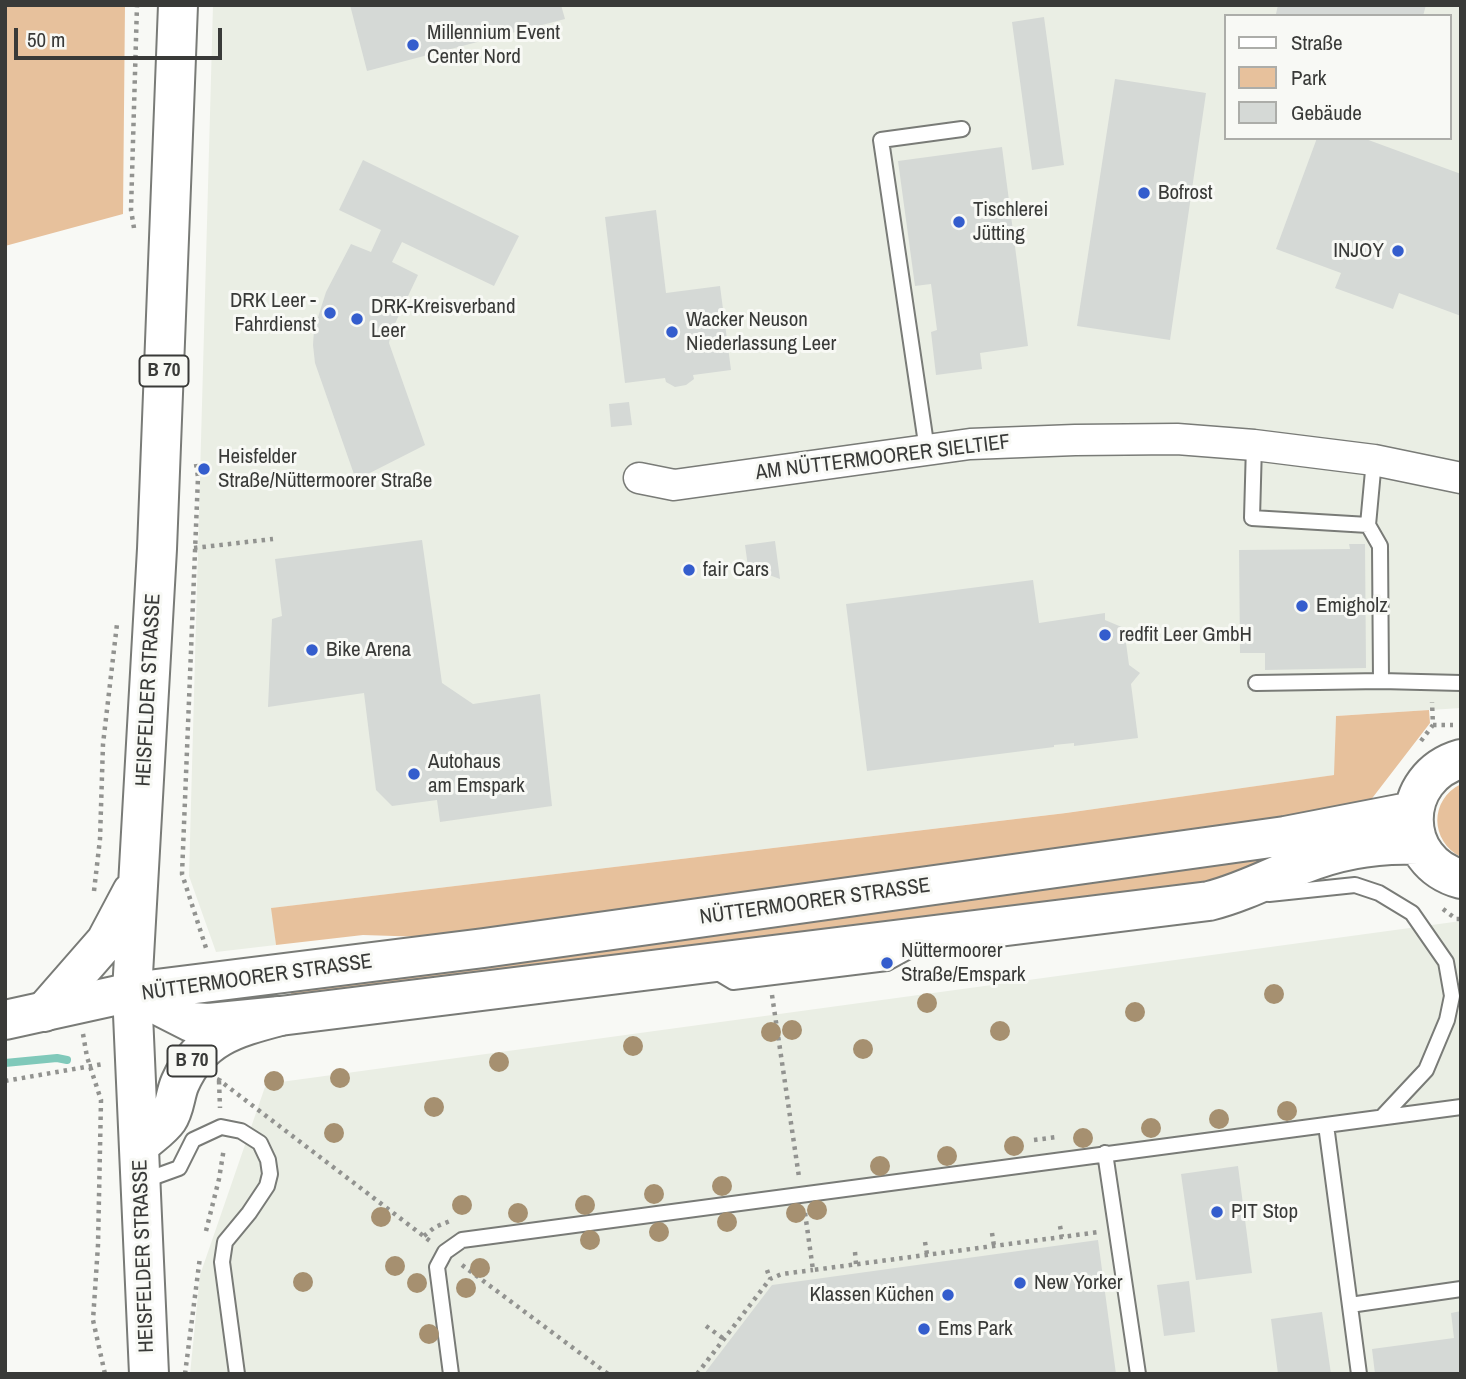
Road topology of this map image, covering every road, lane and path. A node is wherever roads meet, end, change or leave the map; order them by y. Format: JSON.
{"nodes":[{"id":1,"x":137,"y":5,"type":"edge"},
{"id":2,"x":178,"y":5,"type":"edge"},
{"id":3,"x":962,"y":129,"type":"dead end"},
{"id":4,"x":135,"y":234,"type":"dead end"},
{"id":5,"x":1254,"y":445,"type":"junction"},
{"id":6,"x":927,"y":450,"type":"junction"},
{"id":7,"x":1374,"y":460,"type":"junction"},
{"id":8,"x":639,"y":478,"type":"dead end"},
{"id":9,"x":1461,"y":478,"type":"edge"},
{"id":10,"x":1368,"y":525,"type":"junction"},
{"id":11,"x":272,"y":538,"type":"dead end"},
{"id":12,"x":157,"y":549,"type":"junction"},
{"id":13,"x":118,"y":620,"type":"dead end"},
{"id":14,"x":1381,"y":681,"type":"junction"},
{"id":15,"x":1461,"y":682,"type":"edge"},
{"id":16,"x":1256,"y":683,"type":"dead end"},
{"id":17,"x":1433,"y":725,"type":"dead end"},
{"id":18,"x":1461,"y":726,"type":"edge"},
{"id":19,"x":1461,"y":759,"type":"edge"},
{"id":20,"x":1416,"y":828,"type":"junction"},
{"id":21,"x":1461,"y":879,"type":"edge"},
{"id":22,"x":138,"y":881,"type":"junction"},
{"id":23,"x":93,"y":897,"type":"dead end"},
{"id":24,"x":1209,"y":901,"type":"junction"},
{"id":25,"x":771,"y":990,"type":"dead end"},
{"id":26,"x":132,"y":992,"type":"junction"},
{"id":27,"x":61,"y":1008,"type":"junction"},
{"id":28,"x":280,"y":1016,"type":"junction"},
{"id":29,"x":5,"y":1020,"type":"edge"},
{"id":30,"x":92,"y":1067,"type":"junction"},
{"id":31,"x":206,"y":1069,"type":"junction"},
{"id":32,"x":5,"y":1081,"type":"edge"},
{"id":33,"x":1461,"y":1107,"type":"edge"},
{"id":34,"x":1382,"y":1117,"type":"junction"},
{"id":35,"x":1326,"y":1125,"type":"junction"},
{"id":36,"x":221,"y":1127,"type":"junction"},
{"id":37,"x":1105,"y":1153,"type":"junction"},
{"id":38,"x":141,"y":1163,"type":"junction"},
{"id":39,"x":802,"y":1194,"type":"junction"},
{"id":40,"x":452,"y":1221,"type":"dead end"},
{"id":41,"x":1060,"y":1226,"type":"dead end"},
{"id":42,"x":1116,"y":1229,"type":"junction"},
{"id":43,"x":992,"y":1233,"type":"dead end"},
{"id":44,"x":204,"y":1236,"type":"dead end"},
{"id":45,"x":424,"y":1236,"type":"junction"},
{"id":46,"x":1062,"y":1237,"type":"junction"},
{"id":47,"x":925,"y":1242,"type":"dead end"},
{"id":48,"x":994,"y":1246,"type":"junction"},
{"id":49,"x":202,"y":1248,"type":"dead end"},
{"id":50,"x":445,"y":1252,"type":"junction"},
{"id":51,"x":855,"y":1252,"type":"dead end"},
{"id":52,"x":928,"y":1254,"type":"junction"},
{"id":53,"x":856,"y":1264,"type":"junction"},
{"id":54,"x":767,"y":1270,"type":"dead end"},
{"id":55,"x":813,"y":1270,"type":"junction"},
{"id":56,"x":770,"y":1279,"type":"junction"},
{"id":57,"x":1461,"y":1289,"type":"edge"},
{"id":58,"x":1350,"y":1305,"type":"junction"},
{"id":59,"x":706,"y":1325,"type":"dead end"},
{"id":60,"x":724,"y":1339,"type":"junction"},
{"id":61,"x":1373,"y":1363,"type":"dead end"},
{"id":62,"x":1359,"y":1369,"type":"edge"},
{"id":63,"x":105,"y":1374,"type":"edge"},
{"id":64,"x":149,"y":1374,"type":"edge"},
{"id":65,"x":185,"y":1374,"type":"edge"},
{"id":66,"x":237,"y":1374,"type":"edge"},
{"id":67,"x":451,"y":1374,"type":"edge"},
{"id":68,"x":608,"y":1374,"type":"edge"},
{"id":69,"x":697,"y":1374,"type":"edge"},
{"id":70,"x":1138,"y":1374,"type":"edge"}],
"edges":[{"from":1,"to":4,"type":"path"},
{"from":2,"to":12,"type":"street","name":"HEISFELDER STRASSE","number":"B 70"},
{"from":3,"to":6,"type":"lane"},
{"from":5,"to":6,"type":"street","name":"AM NÜTTERMOORER SIELTIEF"},
{"from":5,"to":7,"type":"street","name":"AM NÜTTERMOORER SIELTIEF"},
{"from":5,"to":10,"type":"lane"},
{"from":6,"to":8,"type":"street","name":"AM NÜTTERMOORER SIELTIEF"},
{"from":7,"to":9,"type":"street","name":"AM NÜTTERMOORER SIELTIEF"},
{"from":7,"to":10,"type":"lane"},
{"from":10,"to":14,"type":"lane"},
{"from":11,"to":12,"type":"path"},
{"from":12,"to":22,"type":"street","name":"HEISFELDER STRASSE","number":"B 70"},
{"from":13,"to":23,"type":"path"},
{"from":14,"to":15,"type":"lane"},
{"from":14,"to":16,"type":"lane"},
{"from":17,"to":18,"type":"path"},
{"from":19,"to":20,"type":"street"},
{"from":20,"to":21,"type":"street"},
{"from":20,"to":24,"type":"street","name":"NÜTTERMOORER STRASSE"},
{"from":20,"to":26,"type":"street","name":"NÜTTERMOORER STRASSE"},
{"from":22,"to":26,"type":"street","name":"HEISFELDER STRASSE","number":"B 70"},
{"from":22,"to":27,"type":"street","number":"B 70"},
{"from":24,"to":28,"type":"street","name":"NÜTTERMOORER STRASSE"},
{"from":24,"to":34,"type":"lane","name":"NÜTTERMOORER STRASSE"},
{"from":25,"to":39,"type":"path"},
{"from":26,"to":27,"type":"street"},
{"from":26,"to":28,"type":"street","name":"NÜTTERMOORER STRASSE"},
{"from":26,"to":38,"type":"street","name":"HEISFELDER STRASSE","number":"B 70"},
{"from":27,"to":29,"type":"street"},
{"from":27,"to":30,"type":"path"},
{"from":28,"to":31,"type":"street","number":"B 70"},
{"from":30,"to":32,"type":"path"},
{"from":30,"to":63,"type":"path"},
{"from":31,"to":36,"type":"path"},
{"from":31,"to":38,"type":"street","number":"B 70"},
{"from":31,"to":45,"type":"path"},
{"from":33,"to":34,"type":"lane"},
{"from":34,"to":35,"type":"lane"},
{"from":35,"to":37,"type":"lane"},
{"from":35,"to":58,"type":"lane"},
{"from":36,"to":38,"type":"lane"},
{"from":36,"to":44,"type":"path"},
{"from":36,"to":66,"type":"lane"},
{"from":37,"to":39,"type":"lane"},
{"from":37,"to":42,"type":"lane"},
{"from":38,"to":64,"type":"street","name":"HEISFELDER STRASSE","number":"B 70"},
{"from":39,"to":50,"type":"lane"},
{"from":39,"to":55,"type":"path"},
{"from":40,"to":45,"type":"path"},
{"from":41,"to":46,"type":"path"},
{"from":42,"to":46,"type":"path"},
{"from":42,"to":70,"type":"lane"},
{"from":43,"to":48,"type":"path"},
{"from":45,"to":50,"type":"path"},
{"from":46,"to":48,"type":"path"},
{"from":47,"to":52,"type":"path"},
{"from":48,"to":52,"type":"path"},
{"from":49,"to":65,"type":"path"},
{"from":50,"to":67,"type":"lane"},
{"from":50,"to":68,"type":"path"},
{"from":51,"to":53,"type":"path"},
{"from":52,"to":53,"type":"path"},
{"from":53,"to":55,"type":"path"},
{"from":54,"to":56,"type":"path"},
{"from":55,"to":56,"type":"path"},
{"from":56,"to":60,"type":"path"},
{"from":57,"to":58,"type":"lane"},
{"from":58,"to":62,"type":"lane"},
{"from":59,"to":60,"type":"path"},
{"from":60,"to":69,"type":"path"},
{"from":61,"to":62,"type":"lane"}]}
